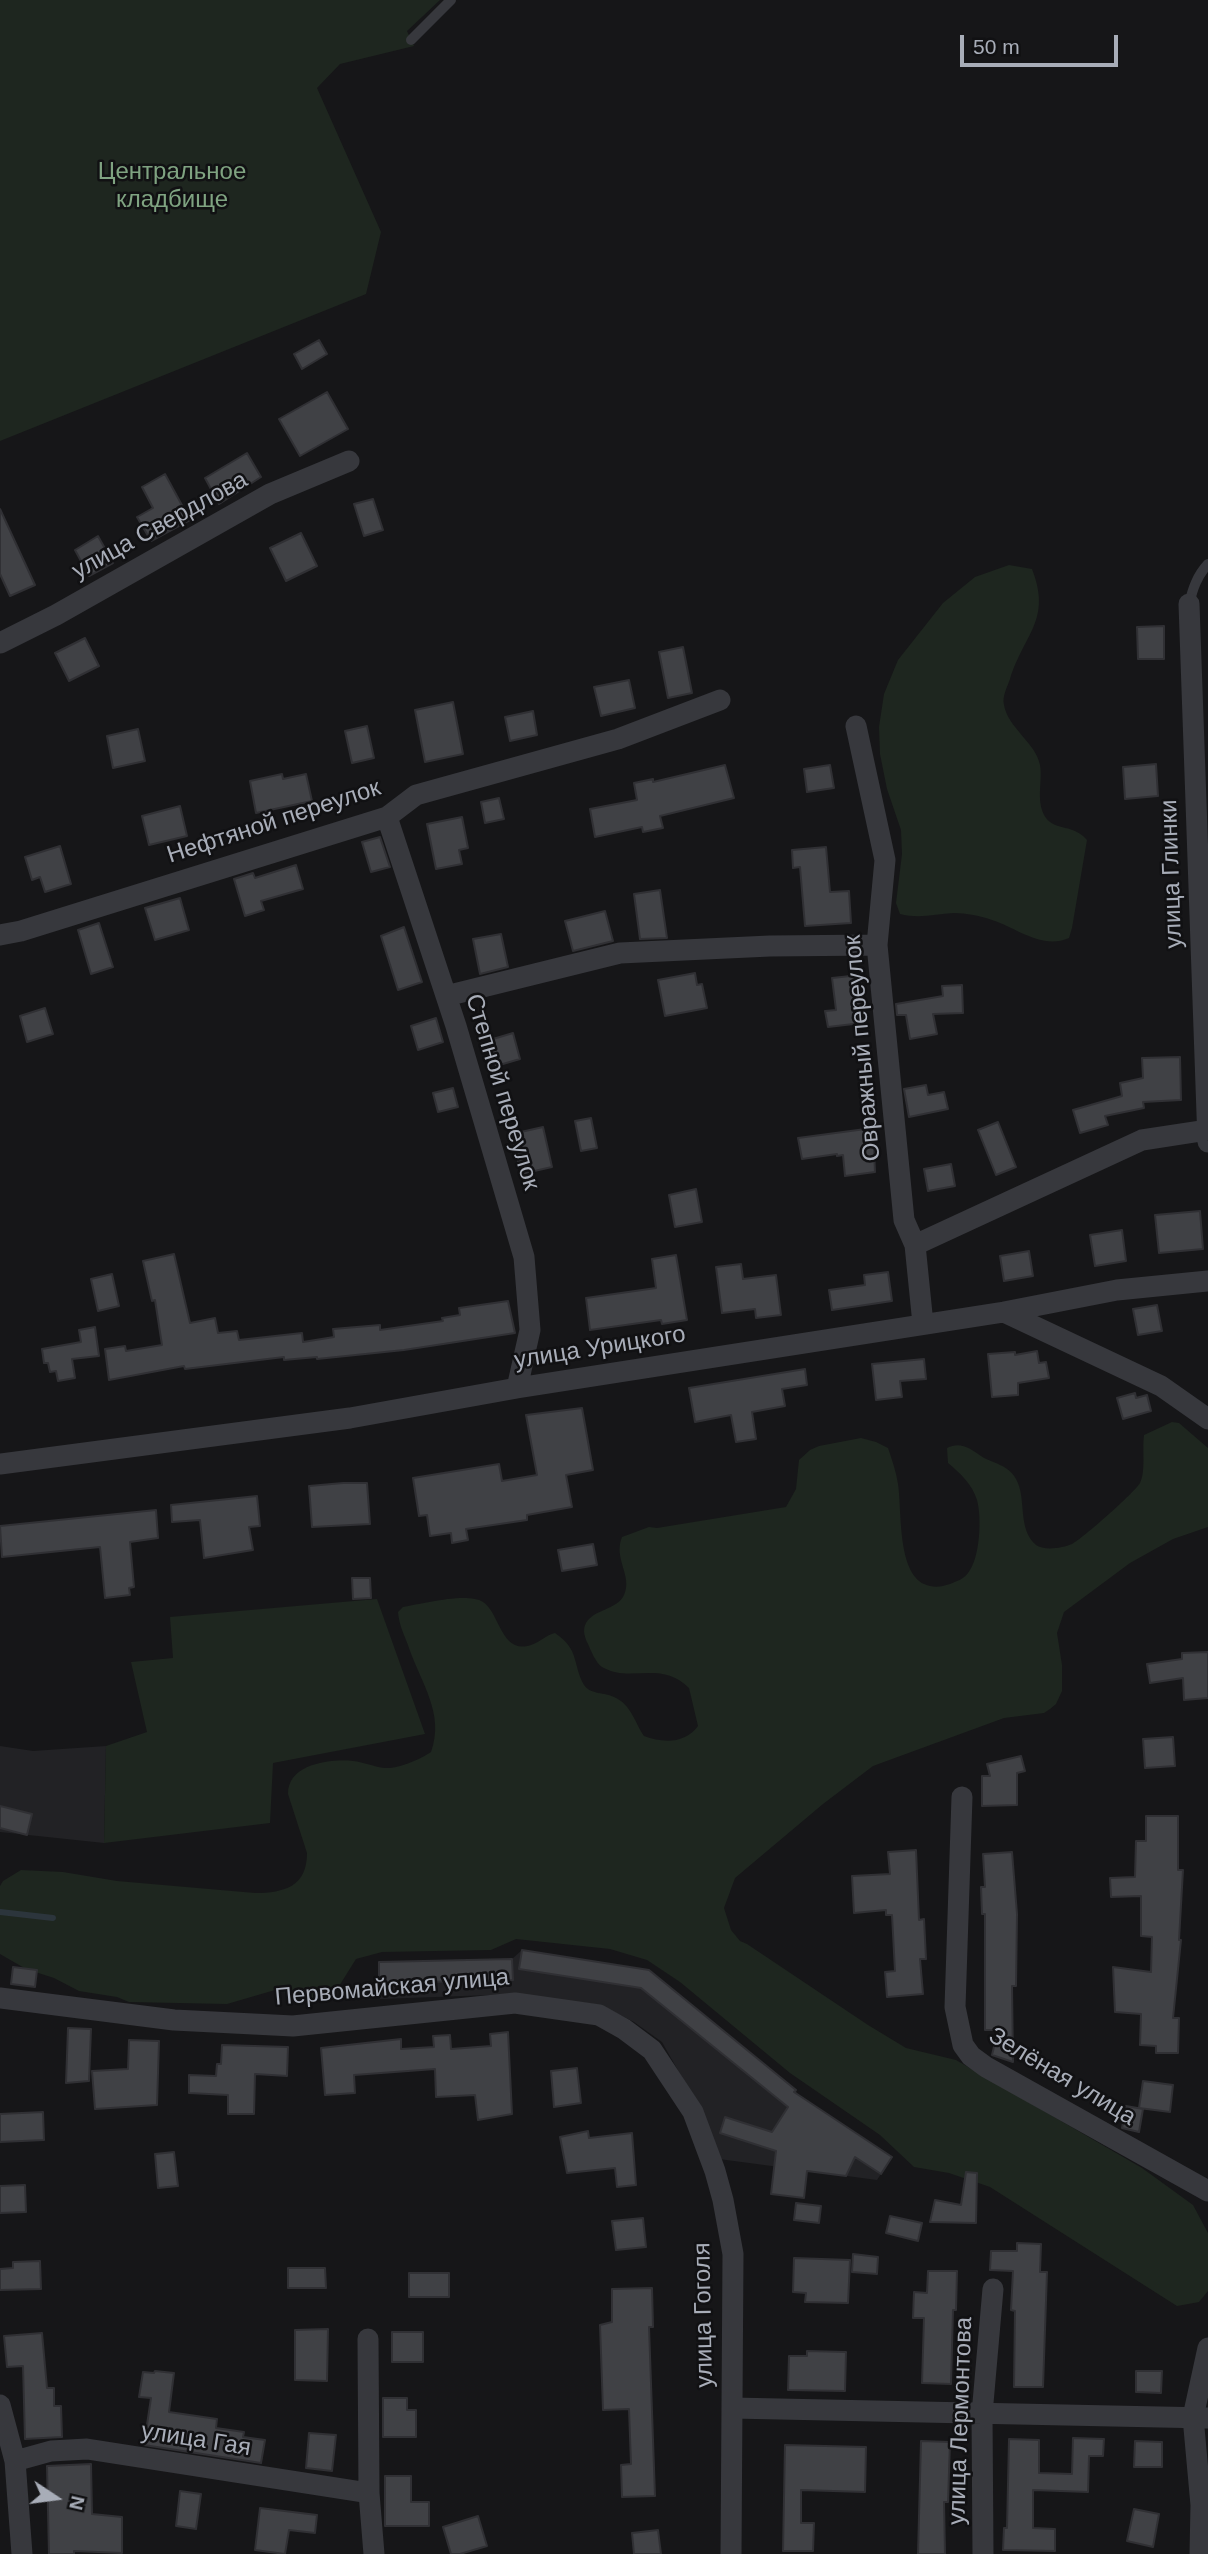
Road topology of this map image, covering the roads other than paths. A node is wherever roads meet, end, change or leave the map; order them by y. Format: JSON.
{"nodes":[{"id":1,"x":451,"y":0,"type":"edge"},
{"id":2,"x":411,"y":40,"type":"dead end"},
{"id":3,"x":348,"y":461,"type":"dead end"},
{"id":4,"x":1208,"y":564,"type":"edge"},
{"id":5,"x":1189,"y":604,"type":"joint"},
{"id":6,"x":0,"y":643,"type":"edge"},
{"id":7,"x":720,"y":700,"type":"dead end"},
{"id":8,"x":856,"y":726,"type":"dead end"},
{"id":9,"x":387,"y":817,"type":"junction"},
{"id":10,"x":0,"y":935,"type":"edge"},
{"id":11,"x":877,"y":945,"type":"junction"},
{"id":12,"x":446,"y":996,"type":"junction"},
{"id":13,"x":1208,"y":1134,"type":"edge"},
{"id":14,"x":915,"y":1245,"type":"junction"},
{"id":15,"x":1208,"y":1281,"type":"edge"},
{"id":16,"x":1004,"y":1312,"type":"junction"},
{"id":17,"x":923,"y":1324,"type":"junction"},
{"id":18,"x":517,"y":1388,"type":"junction"},
{"id":19,"x":1208,"y":1419,"type":"edge"},
{"id":20,"x":0,"y":1464,"type":"edge"},
{"id":21,"x":962,"y":1797,"type":"dead end"},
{"id":22,"x":0,"y":1998,"type":"edge"},
{"id":23,"x":652,"y":2050,"type":"joint"},
{"id":24,"x":1208,"y":2191,"type":"edge"},
{"id":25,"x":993,"y":2289,"type":"dead end"},
{"id":26,"x":368,"y":2339,"type":"dead end"},
{"id":27,"x":1208,"y":2348,"type":"edge"},
{"id":28,"x":0,"y":2405,"type":"edge"},
{"id":29,"x":732,"y":2408,"type":"junction"},
{"id":30,"x":982,"y":2414,"type":"junction"},
{"id":31,"x":1200,"y":2418,"type":"edge"},
{"id":32,"x":15,"y":2461,"type":"junction"},
{"id":33,"x":369,"y":2493,"type":"junction"},
{"id":34,"x":22,"y":2554,"type":"edge"},
{"id":35,"x":374,"y":2554,"type":"edge"},
{"id":36,"x":731,"y":2554,"type":"edge"},
{"id":37,"x":983,"y":2554,"type":"edge"},
{"id":38,"x":1200,"y":2554,"type":"edge"}],
"edges":[{"from":1,"to":2,"type":"lane"},
{"from":3,"to":6,"type":"street","name":"улица Свердлова"},
{"from":4,"to":5,"type":"lane"},
{"from":5,"to":13,"type":"street","name":"улица Глинки"},
{"from":7,"to":9,"type":"street","name":"Нефтяной переулок"},
{"from":8,"to":11,"type":"street","name":"Овражный переулок"},
{"from":9,"to":10,"type":"street","name":"Нефтяной переулок"},
{"from":9,"to":12,"type":"street","name":"Степной переулок"},
{"from":11,"to":12,"type":"street"},
{"from":11,"to":14,"type":"street","name":"Овражный переулок"},
{"from":12,"to":18,"type":"street","name":"Степной переулок"},
{"from":13,"to":14,"type":"street"},
{"from":14,"to":17,"type":"street","name":"Овражный переулок"},
{"from":15,"to":16,"type":"street","name":"улица Урицкого"},
{"from":16,"to":17,"type":"street","name":"улица Урицкого"},
{"from":16,"to":19,"type":"street"},
{"from":17,"to":18,"type":"street","name":"улица Урицкого"},
{"from":18,"to":20,"type":"street","name":"улица Урицкого"},
{"from":21,"to":24,"type":"street","name":"Зелёная улица"},
{"from":22,"to":23,"type":"street","name":"Первомайская улица"},
{"from":23,"to":29,"type":"street","name":"улица Гоголя"},
{"from":25,"to":30,"type":"street","name":"улица Лермонтова"},
{"from":26,"to":33,"type":"street"},
{"from":27,"to":31,"type":"street"},
{"from":28,"to":32,"type":"street"},
{"from":29,"to":30,"type":"street"},
{"from":29,"to":36,"type":"street","name":"улица Гоголя"},
{"from":30,"to":31,"type":"street"},
{"from":30,"to":37,"type":"street","name":"улица Лермонтова"},
{"from":31,"to":38,"type":"street"},
{"from":32,"to":33,"type":"street","name":"улица Гая"},
{"from":32,"to":34,"type":"street"},
{"from":33,"to":35,"type":"street"}]}
